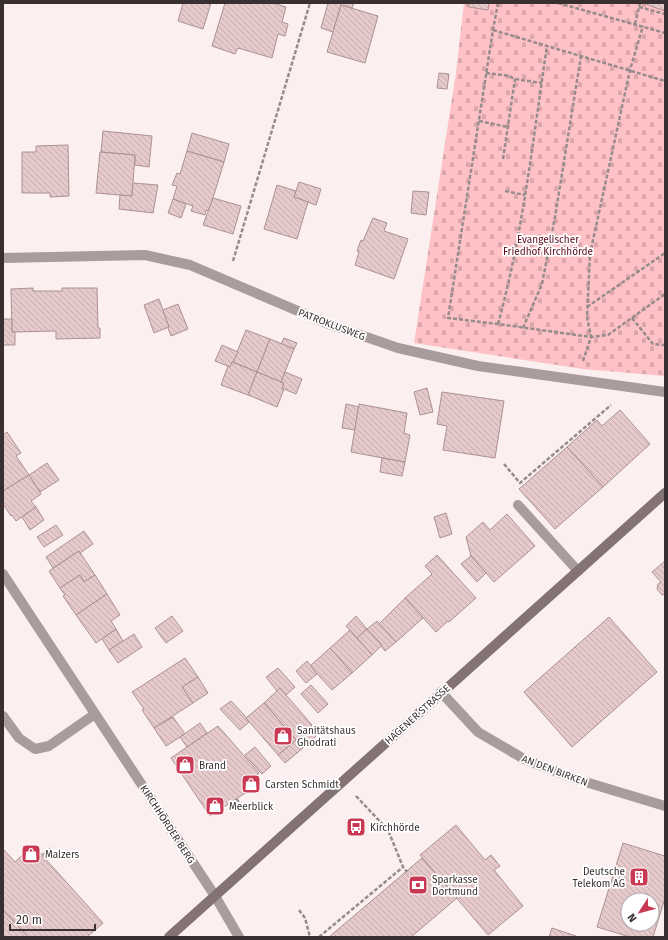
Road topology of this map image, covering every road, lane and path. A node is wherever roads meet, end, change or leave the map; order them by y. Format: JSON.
{"nodes":[{"id":1,"x":310,"y":3,"type":"edge"},
{"id":2,"x":498,"y":3,"type":"edge"},
{"id":3,"x":558,"y":3,"type":"edge"},
{"id":4,"x":640,"y":3,"type":"edge"},
{"id":5,"x":639,"y":7,"type":"junction"},
{"id":6,"x":665,"y":14,"type":"edge"},
{"id":7,"x":635,"y":24,"type":"junction"},
{"id":8,"x":643,"y":26,"type":"junction"},
{"id":9,"x":493,"y":30,"type":"junction"},
{"id":10,"x":665,"y":33,"type":"edge"},
{"id":11,"x":547,"y":46,"type":"junction"},
{"id":12,"x":581,"y":56,"type":"junction"},
{"id":13,"x":630,"y":70,"type":"junction"},
{"id":14,"x":486,"y":73,"type":"junction"},
{"id":15,"x":515,"y":79,"type":"junction"},
{"id":16,"x":665,"y":81,"type":"edge"},
{"id":17,"x":542,"y":82,"type":"junction"},
{"id":18,"x":479,"y":121,"type":"junction"},
{"id":19,"x":508,"y":127,"type":"junction"},
{"id":20,"x":504,"y":159,"type":"dead end"},
{"id":21,"x":505,"y":191,"type":"dead end"},
{"id":22,"x":525,"y":195,"type":"junction"},
{"id":23,"x":237,"y":249,"type":"dead end"},
{"id":24,"x":665,"y":253,"type":"edge"},
{"id":25,"x":3,"y":258,"type":"edge"},
{"id":26,"x":665,"y":294,"type":"edge"},
{"id":27,"x":587,"y":307,"type":"junction"},
{"id":28,"x":632,"y":318,"type":"junction"},
{"id":29,"x":498,"y":324,"type":"junction"},
{"id":30,"x":522,"y":328,"type":"junction"},
{"id":31,"x":591,"y":337,"type":"junction"},
{"id":32,"x":665,"y":345,"type":"edge"},
{"id":33,"x":631,"y":388,"type":"junction"},
{"id":34,"x":665,"y":392,"type":"edge"},
{"id":35,"x":504,"y":464,"type":"dead end"},
{"id":36,"x":665,"y":493,"type":"edge"},
{"id":37,"x":518,"y":505,"type":"dead end"},
{"id":38,"x":578,"y":571,"type":"junction"},
{"id":39,"x":3,"y":574,"type":"edge"},
{"id":40,"x":441,"y":692,"type":"junction"},
{"id":41,"x":95,"y":714,"type":"junction"},
{"id":42,"x":3,"y":716,"type":"edge"},
{"id":43,"x":342,"y":781,"type":"junction"},
{"id":44,"x":236,"y":799,"type":"dead end"},
{"id":45,"x":241,"y":804,"type":"dead end"},
{"id":46,"x":665,"y":806,"type":"edge"},
{"id":47,"x":52,"y":847,"type":"dead end"},
{"id":48,"x":43,"y":855,"type":"dead end"},
{"id":49,"x":403,"y":867,"type":"junction"},
{"id":50,"x":407,"y":872,"type":"dead end"},
{"id":51,"x":215,"y":896,"type":"junction"},
{"id":52,"x":299,"y":910,"type":"dead end"},
{"id":53,"x":169,"y":937,"type":"edge"},
{"id":54,"x":239,"y":937,"type":"edge"},
{"id":55,"x":310,"y":937,"type":"edge"},
{"id":56,"x":319,"y":937,"type":"edge"}],
"edges":[{"from":1,"to":23,"type":"path"},
{"from":2,"to":9,"type":"path"},
{"from":3,"to":7,"type":"path"},
{"from":4,"to":5,"type":"path"},
{"from":5,"to":6,"type":"path"},
{"from":5,"to":7,"type":"path"},
{"from":7,"to":8,"type":"path"},
{"from":8,"to":10,"type":"path"},
{"from":8,"to":13,"type":"path"},
{"from":9,"to":11,"type":"path"},
{"from":9,"to":14,"type":"path"},
{"from":11,"to":12,"type":"path"},
{"from":11,"to":17,"type":"path"},
{"from":12,"to":13,"type":"path"},
{"from":12,"to":30,"type":"path"},
{"from":13,"to":16,"type":"path"},
{"from":13,"to":27,"type":"path"},
{"from":14,"to":15,"type":"path"},
{"from":14,"to":18,"type":"path"},
{"from":15,"to":17,"type":"path"},
{"from":15,"to":19,"type":"path"},
{"from":17,"to":22,"type":"path"},
{"from":18,"to":19,"type":"path"},
{"from":18,"to":29,"type":"path"},
{"from":19,"to":20,"type":"path"},
{"from":21,"to":22,"type":"path"},
{"from":22,"to":29,"type":"path"},
{"from":24,"to":27,"type":"path"},
{"from":25,"to":33,"type":"street","name":"PATROKLUSWEG"},
{"from":26,"to":28,"type":"path"},
{"from":27,"to":31,"type":"path"},
{"from":28,"to":31,"type":"path"},
{"from":28,"to":32,"type":"path"},
{"from":29,"to":30,"type":"path"},
{"from":30,"to":31,"type":"path"},
{"from":33,"to":34,"type":"street","name":"PATROKLUSWEG"},
{"from":33,"to":35,"type":"path"},
{"from":36,"to":38,"type":"main road","name":"HAGENER STRASSE"},
{"from":37,"to":38,"type":"street"},
{"from":38,"to":40,"type":"main road","name":"HAGENER STRASSE"},
{"from":39,"to":41,"type":"street","name":"KIRCHHÖRDER BERG"},
{"from":40,"to":43,"type":"main road","name":"HAGENER STRASSE"},
{"from":40,"to":46,"type":"street","name":"AN DEN BIRKEN"},
{"from":41,"to":42,"type":"street"},
{"from":41,"to":51,"type":"street","name":"KIRCHHÖRDER BERG"},
{"from":43,"to":49,"type":"path"},
{"from":43,"to":51,"type":"main road","name":"HAGENER STRASSE"},
{"from":44,"to":45,"type":"path"},
{"from":47,"to":48,"type":"path"},
{"from":49,"to":50,"type":"path"},
{"from":49,"to":56,"type":"path"},
{"from":51,"to":53,"type":"main road","name":"HAGENER STRASSE"},
{"from":51,"to":54,"type":"street","name":"KIRCHHÖRDER BERG"},
{"from":52,"to":55,"type":"path"}]}
